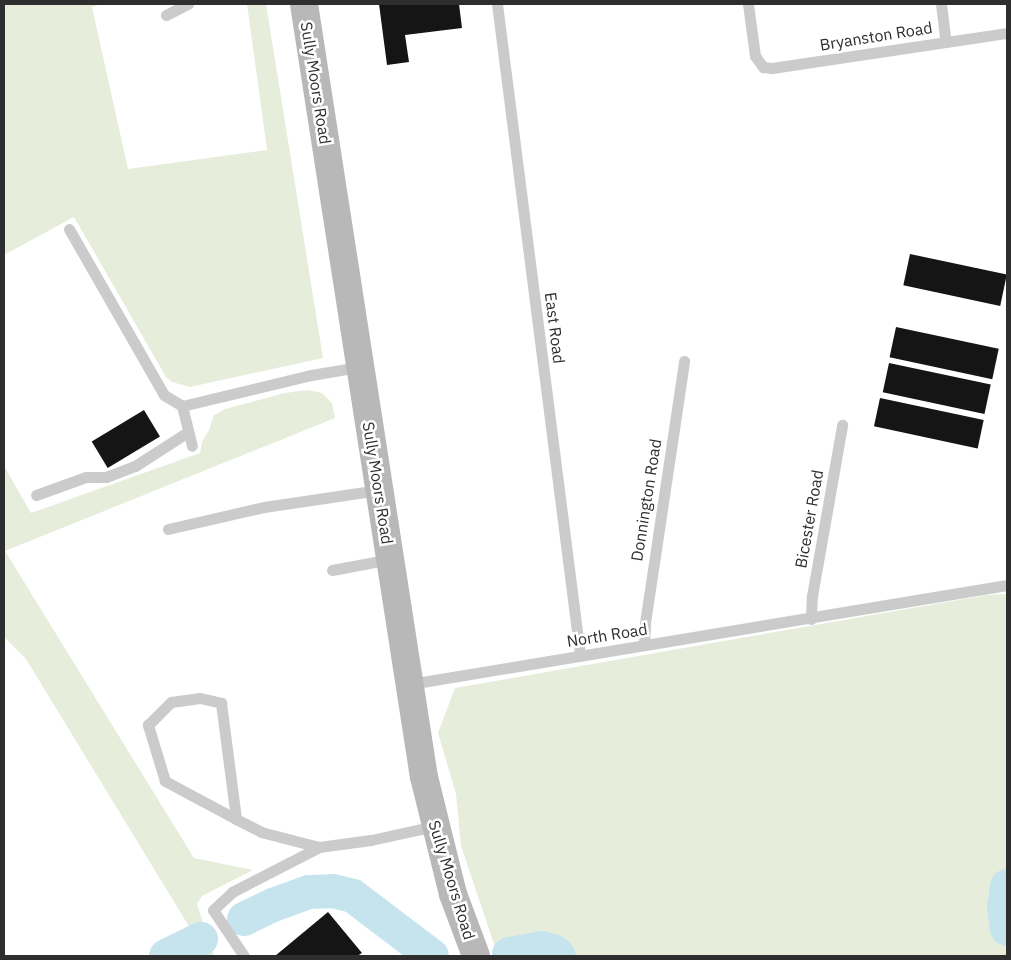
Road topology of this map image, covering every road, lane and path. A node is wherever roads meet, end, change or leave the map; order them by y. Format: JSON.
{"nodes":[{"id":1,"x":188,"y":4,"type":"edge"},
{"id":2,"x":304,"y":4,"type":"edge"},
{"id":3,"x":497,"y":4,"type":"edge"},
{"id":4,"x":748,"y":4,"type":"edge"},
{"id":5,"x":941,"y":4,"type":"edge"},
{"id":6,"x":166,"y":15,"type":"dead end"},
{"id":7,"x":1007,"y":33,"type":"edge"},
{"id":8,"x":946,"y":42,"type":"junction"},
{"id":9,"x":69,"y":229,"type":"dead end"},
{"id":10,"x":684,"y":361,"type":"dead end"},
{"id":11,"x":359,"y":367,"type":"junction"},
{"id":12,"x":182,"y":406,"type":"junction"},
{"id":13,"x":842,"y":426,"type":"dead end"},
{"id":14,"x":188,"y":432,"type":"junction"},
{"id":15,"x":192,"y":446,"type":"dead end"},
{"id":16,"x":379,"y":490,"type":"junction"},
{"id":17,"x":36,"y":495,"type":"dead end"},
{"id":18,"x":168,"y":528,"type":"dead end"},
{"id":19,"x":390,"y":559,"type":"junction"},
{"id":20,"x":332,"y":570,"type":"dead end"},
{"id":21,"x":1007,"y":585,"type":"edge"},
{"id":22,"x":811,"y":619,"type":"junction"},
{"id":23,"x":644,"y":645,"type":"junction"},
{"id":24,"x":580,"y":656,"type":"junction"},
{"id":25,"x":408,"y":684,"type":"junction"},
{"id":26,"x":236,"y":819,"type":"junction"},
{"id":27,"x":435,"y":826,"type":"junction"},
{"id":28,"x":319,"y":847,"type":"junction"},
{"id":29,"x":244,"y":956,"type":"edge"},
{"id":30,"x":476,"y":956,"type":"edge"}],
"edges":[{"from":1,"to":6,"type":"lane"},
{"from":2,"to":11,"type":"main road","name":"Sully Moors Road"},
{"from":3,"to":24,"type":"lane","name":"East Road"},
{"from":4,"to":8,"type":"lane","name":"Bryanston Road"},
{"from":5,"to":8,"type":"lane"},
{"from":7,"to":8,"type":"lane","name":"Bryanston Road"},
{"from":9,"to":12,"type":"lane"},
{"from":10,"to":23,"type":"lane","name":"Donnington Road"},
{"from":11,"to":12,"type":"lane"},
{"from":11,"to":16,"type":"main road","name":"Sully Moors Road"},
{"from":12,"to":14,"type":"lane"},
{"from":13,"to":22,"type":"lane","name":"Bicester Road"},
{"from":14,"to":15,"type":"lane"},
{"from":14,"to":17,"type":"lane"},
{"from":16,"to":18,"type":"lane"},
{"from":16,"to":19,"type":"main road","name":"Sully Moors Road"},
{"from":19,"to":20,"type":"lane"},
{"from":19,"to":25,"type":"main road","name":"Sully Moors Road"},
{"from":21,"to":22,"type":"lane","name":"North Road"},
{"from":22,"to":23,"type":"lane","name":"North Road"},
{"from":23,"to":24,"type":"lane","name":"North Road"},
{"from":24,"to":25,"type":"lane","name":"North Road"},
{"from":25,"to":27,"type":"main road","name":"Sully Moors Road"},
{"from":26,"to":26,"type":"lane"},
{"from":26,"to":28,"type":"lane"},
{"from":27,"to":28,"type":"lane"},
{"from":27,"to":30,"type":"main road","name":"Sully Moors Road"},
{"from":28,"to":29,"type":"lane"}]}
